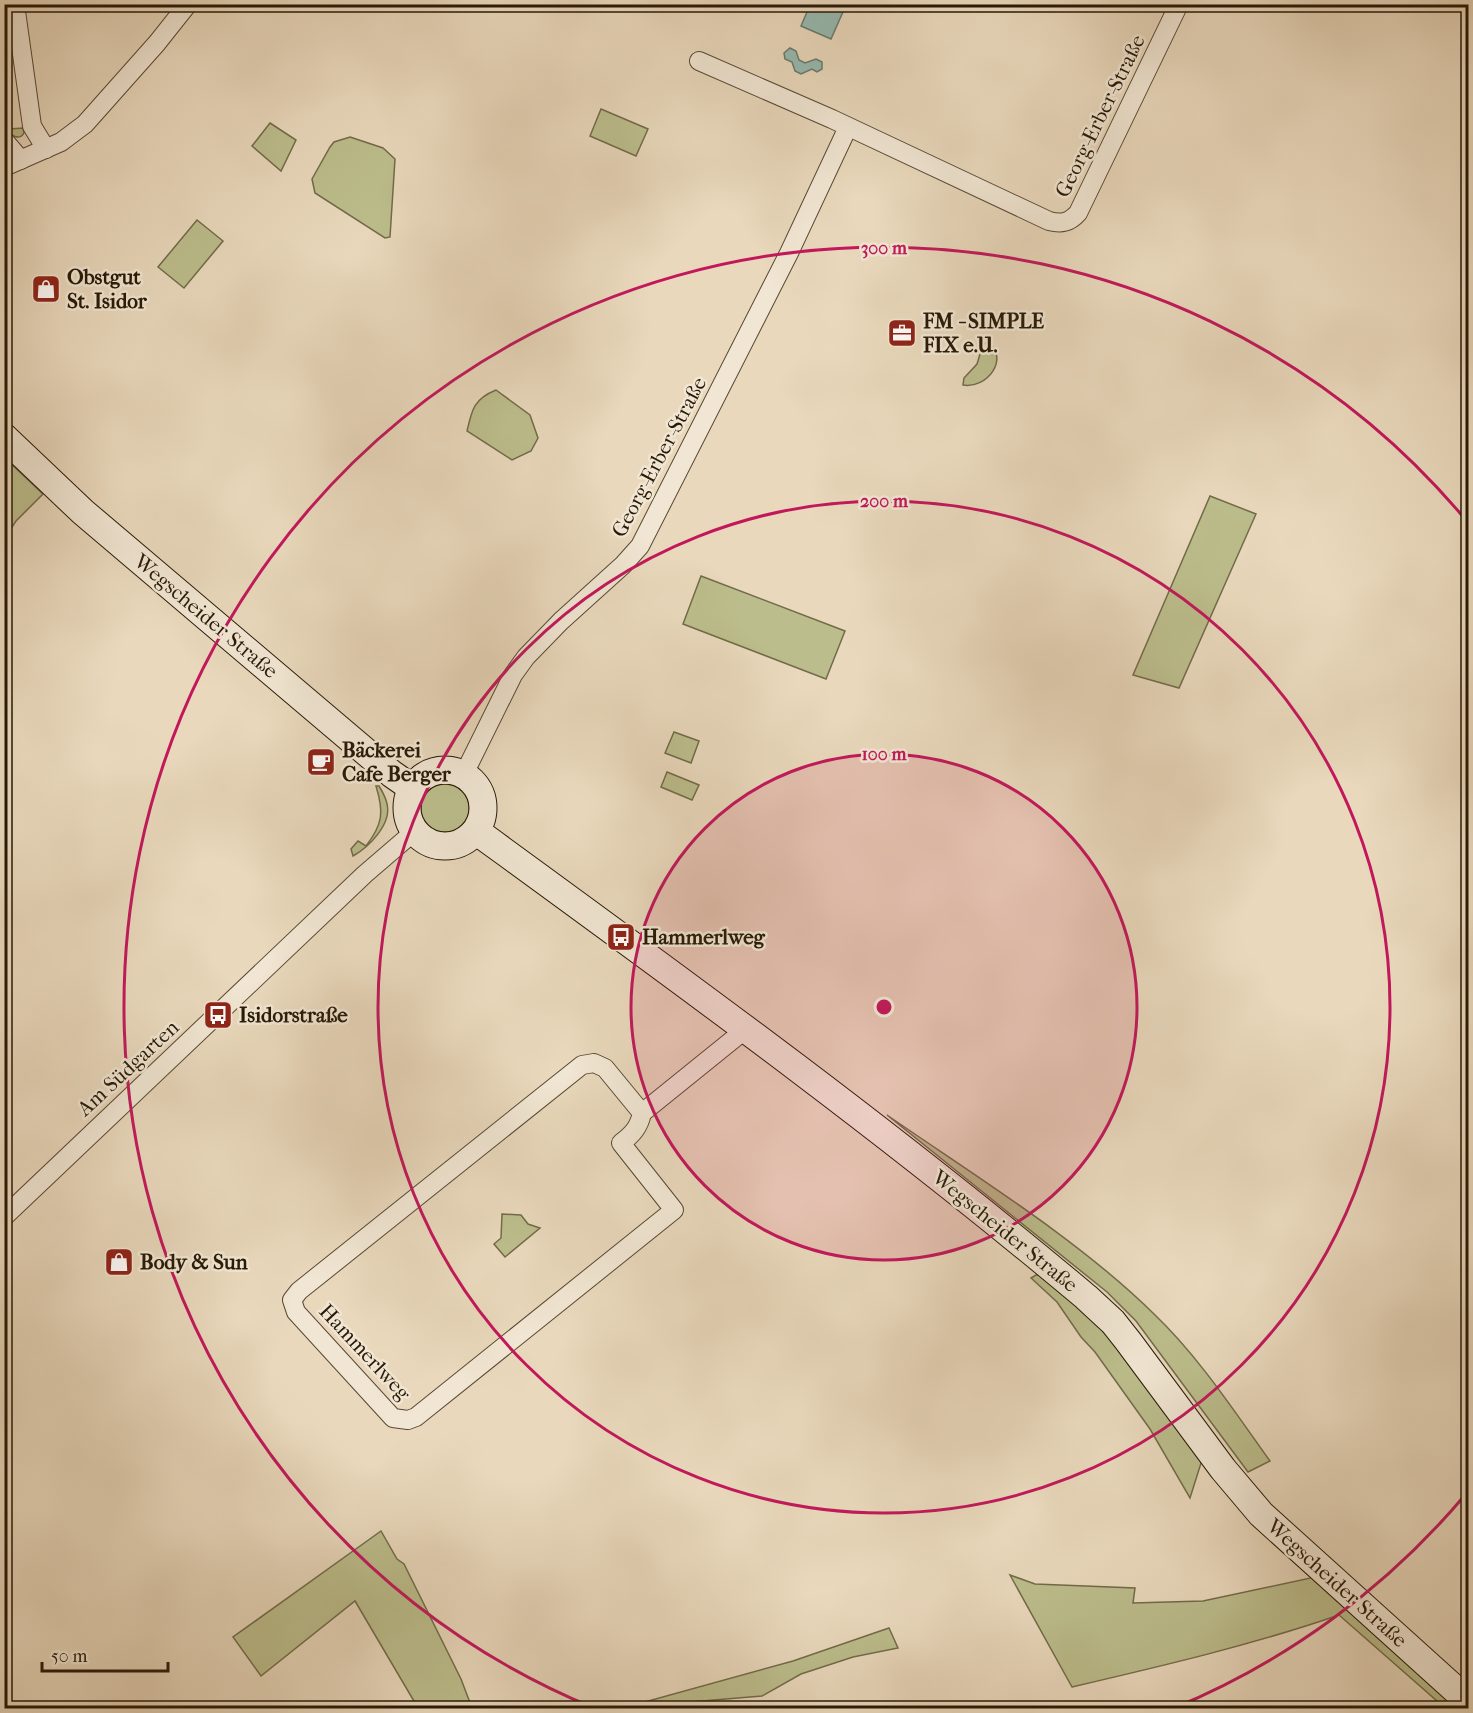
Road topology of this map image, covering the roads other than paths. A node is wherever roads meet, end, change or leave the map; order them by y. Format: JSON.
{"nodes":[{"id":1,"x":15,"y":4,"type":"edge"},
{"id":2,"x":188,"y":4,"type":"edge"},
{"id":3,"x":1179,"y":4,"type":"edge"},
{"id":4,"x":699,"y":62,"type":"dead end"},
{"id":5,"x":848,"y":127,"type":"junction"},
{"id":6,"x":4,"y":140,"type":"edge"},
{"id":7,"x":46,"y":149,"type":"junction"},
{"id":8,"x":13,"y":163,"type":"edge"},
{"id":9,"x":4,"y":437,"type":"edge"},
{"id":10,"x":464,"y":774,"type":"junction"},
{"id":11,"x":412,"y":788,"type":"junction"},
{"id":12,"x":415,"y":831,"type":"junction"},
{"id":13,"x":476,"y":831,"type":"junction"},
{"id":14,"x":746,"y":1029,"type":"junction"},
{"id":15,"x":642,"y":1113,"type":"junction"},
{"id":16,"x":4,"y":1217,"type":"edge"},
{"id":17,"x":1468,"y":1701,"type":"edge"}],
"edges":[{"from":1,"to":7,"type":"street"},
{"from":2,"to":7,"type":"street"},
{"from":3,"to":5,"type":"street","name":"Georg-Erber-Straße"},
{"from":4,"to":5,"type":"street","name":"Georg-Erber-Straße"},
{"from":5,"to":10,"type":"street","name":"Georg-Erber-Straße"},
{"from":6,"to":8,"type":"street"},
{"from":7,"to":8,"type":"street"},
{"from":9,"to":11,"type":"street","name":"Wegscheider Straße"},
{"from":10,"to":11,"type":"street"},
{"from":10,"to":13,"type":"street"},
{"from":11,"to":12,"type":"street"},
{"from":12,"to":13,"type":"street"},
{"from":12,"to":16,"type":"street","name":"Am Südgarten"},
{"from":13,"to":14,"type":"street","name":"Wegscheider Straße"},
{"from":14,"to":15,"type":"street","name":"Hammerlweg"},
{"from":14,"to":17,"type":"street","name":"Wegscheider Straße"},
{"from":15,"to":15,"type":"street","name":"Hammerlweg"}]}
